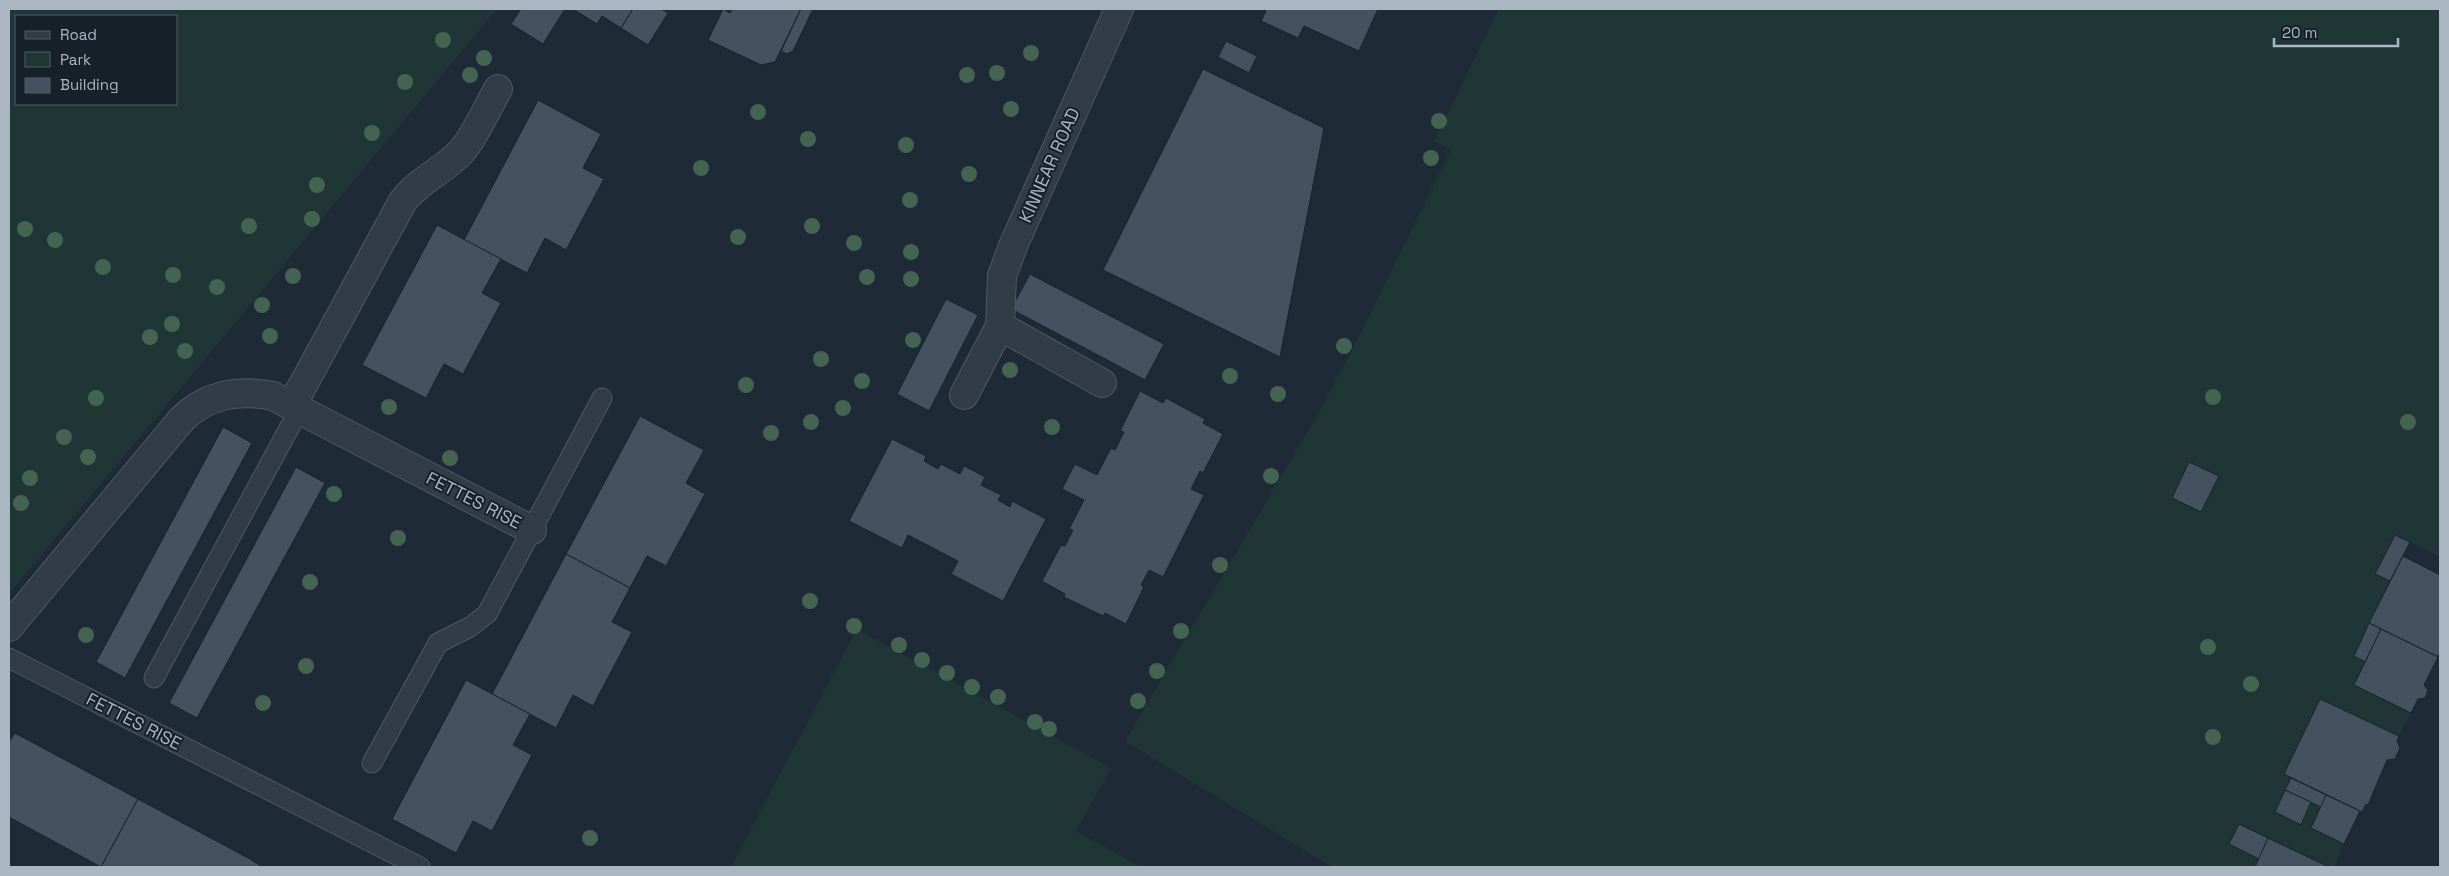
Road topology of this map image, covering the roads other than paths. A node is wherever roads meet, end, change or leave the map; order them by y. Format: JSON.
{"nodes":[{"id":1,"x":1119,"y":9,"type":"edge"},
{"id":2,"x":498,"y":89,"type":"dead end"},
{"id":3,"x":1000,"y":326,"type":"junction"},
{"id":4,"x":1102,"y":383,"type":"dead end"},
{"id":5,"x":964,"y":395,"type":"dead end"},
{"id":6,"x":602,"y":398,"type":"dead end"},
{"id":7,"x":295,"y":407,"type":"junction"},
{"id":8,"x":532,"y":530,"type":"junction"},
{"id":9,"x":9,"y":627,"type":"edge"},
{"id":10,"x":9,"y":658,"type":"edge"},
{"id":11,"x":154,"y":678,"type":"dead end"},
{"id":12,"x":372,"y":764,"type":"dead end"},
{"id":13,"x":420,"y":867,"type":"edge"}],
"edges":[{"from":1,"to":3,"type":"street","name":"KINNEAR ROAD"},
{"from":2,"to":7,"type":"street"},
{"from":3,"to":4,"type":"street"},
{"from":3,"to":5,"type":"street","name":"KINNEAR ROAD"},
{"from":6,"to":8,"type":"lane"},
{"from":7,"to":8,"type":"street","name":"FETTES RISE"},
{"from":7,"to":9,"type":"street","name":"FETTES RISE"},
{"from":7,"to":11,"type":"lane"},
{"from":8,"to":12,"type":"lane","name":"FETTES RISE"},
{"from":10,"to":13,"type":"lane","name":"FETTES RISE"}]}
